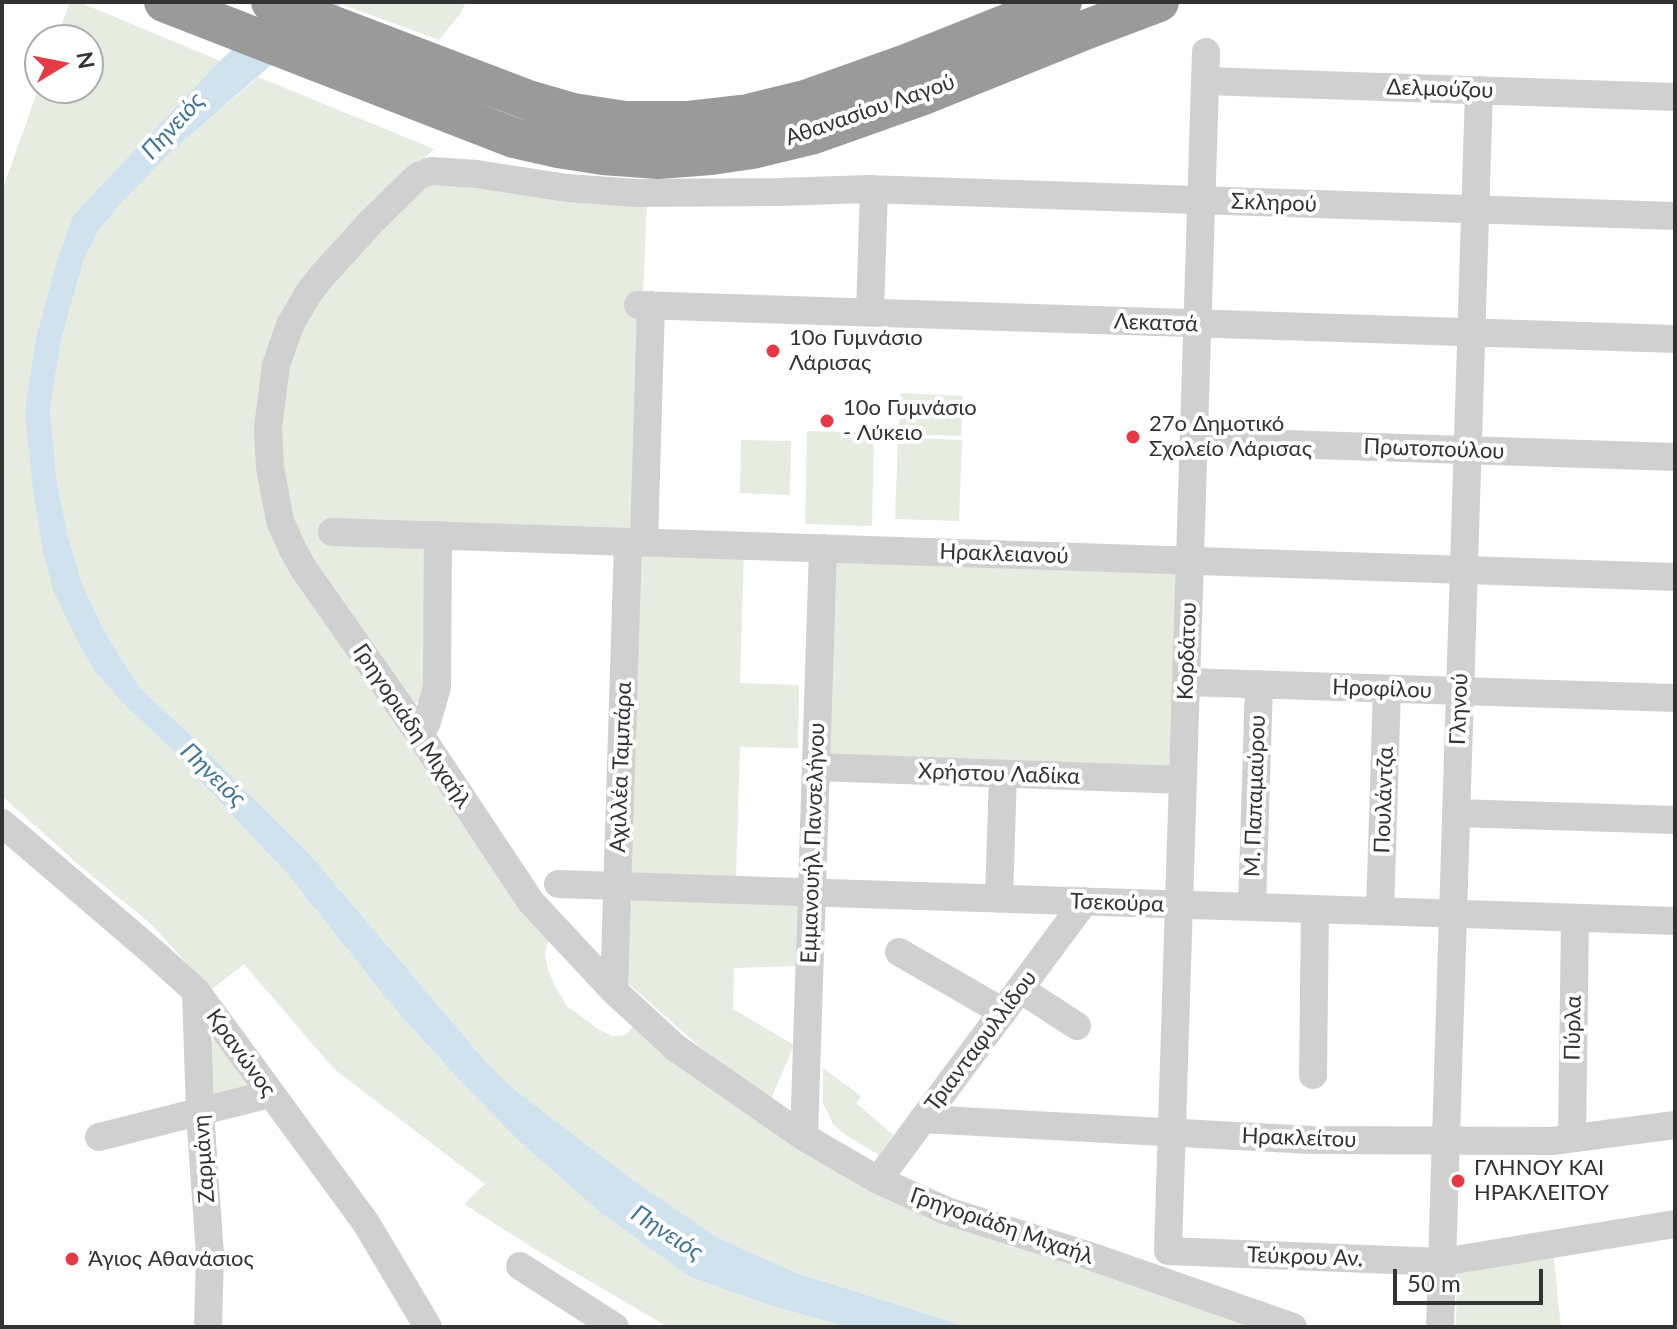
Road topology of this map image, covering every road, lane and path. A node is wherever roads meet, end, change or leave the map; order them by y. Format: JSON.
{"nodes":[{"id":1,"x":164,"y":2,"type":"edge"},
{"id":2,"x":271,"y":2,"type":"edge"},
{"id":3,"x":1062,"y":2,"type":"edge"},
{"id":4,"x":1159,"y":2,"type":"edge"},
{"id":5,"x":1206,"y":52,"type":"dead end"},
{"id":6,"x":1205,"y":81,"type":"junction"},
{"id":7,"x":1479,"y":90,"type":"junction"},
{"id":8,"x":1675,"y":97,"type":"edge"},
{"id":9,"x":874,"y":189,"type":"junction"},
{"id":10,"x":1202,"y":200,"type":"junction"},
{"id":11,"x":1475,"y":209,"type":"junction"},
{"id":12,"x":1675,"y":216,"type":"edge"},
{"id":13,"x":644,"y":305,"type":"joint"},
{"id":14,"x":870,"y":312,"type":"junction"},
{"id":15,"x":1197,"y":325,"type":"junction"},
{"id":16,"x":1471,"y":332,"type":"junction"},
{"id":17,"x":1675,"y":339,"type":"edge"},
{"id":18,"x":1194,"y":441,"type":"junction"},
{"id":19,"x":1467,"y":450,"type":"junction"},
{"id":20,"x":1675,"y":457,"type":"edge"},
{"id":21,"x":332,"y":532,"type":"dead end"},
{"id":22,"x":438,"y":535,"type":"junction"},
{"id":23,"x":636,"y":542,"type":"junction"},
{"id":24,"x":823,"y":548,"type":"junction"},
{"id":25,"x":1190,"y":560,"type":"junction"},
{"id":26,"x":1464,"y":570,"type":"junction"},
{"id":27,"x":1675,"y":577,"type":"edge"},
{"id":28,"x":1186,"y":682,"type":"junction"},
{"id":29,"x":1259,"y":684,"type":"junction"},
{"id":30,"x":1387,"y":689,"type":"junction"},
{"id":31,"x":1460,"y":691,"type":"junction"},
{"id":32,"x":1675,"y":698,"type":"edge"},
{"id":33,"x":420,"y":735,"type":"junction"},
{"id":34,"x":816,"y":767,"type":"junction"},
{"id":35,"x":1003,"y":774,"type":"junction"},
{"id":36,"x":1183,"y":780,"type":"junction"},
{"id":37,"x":1456,"y":813,"type":"junction"},
{"id":38,"x":1675,"y":820,"type":"edge"},
{"id":39,"x":2,"y":823,"type":"edge"},
{"id":40,"x":558,"y":884,"type":"dead end"},
{"id":41,"x":617,"y":886,"type":"junction"},
{"id":42,"x":812,"y":892,"type":"junction"},
{"id":43,"x":999,"y":899,"type":"junction"},
{"id":44,"x":1085,"y":901,"type":"junction"},
{"id":45,"x":1179,"y":905,"type":"junction"},
{"id":46,"x":1252,"y":907,"type":"junction"},
{"id":47,"x":1315,"y":909,"type":"junction"},
{"id":48,"x":1380,"y":911,"type":"junction"},
{"id":49,"x":1453,"y":914,"type":"junction"},
{"id":50,"x":1575,"y":918,"type":"junction"},
{"id":51,"x":1675,"y":921,"type":"edge"},
{"id":52,"x":899,"y":952,"type":"dead end"},
{"id":53,"x":196,"y":991,"type":"junction"},
{"id":54,"x":614,"y":991,"type":"junction"},
{"id":55,"x":1011,"y":1000,"type":"junction"},
{"id":56,"x":1077,"y":1026,"type":"dead end"},
{"id":57,"x":1313,"y":1075,"type":"dead end"},
{"id":58,"x":270,"y":1094,"type":"junction"},
{"id":59,"x":200,"y":1113,"type":"junction"},
{"id":60,"x":923,"y":1119,"type":"junction"},
{"id":61,"x":1675,"y":1125,"type":"edge"},
{"id":62,"x":1172,"y":1132,"type":"junction"},
{"id":63,"x":99,"y":1137,"type":"dead end"},
{"id":64,"x":804,"y":1137,"type":"junction"},
{"id":65,"x":1572,"y":1138,"type":"junction"},
{"id":66,"x":1445,"y":1140,"type":"junction"},
{"id":67,"x":878,"y":1180,"type":"junction"},
{"id":68,"x":1675,"y":1224,"type":"edge"},
{"id":69,"x":1168,"y":1251,"type":"joint"},
{"id":70,"x":1442,"y":1262,"type":"junction"},
{"id":71,"x":520,"y":1266,"type":"dead end"},
{"id":72,"x":208,"y":1327,"type":"edge"},
{"id":73,"x":428,"y":1327,"type":"edge"},
{"id":74,"x":615,"y":1327,"type":"edge"},
{"id":75,"x":1293,"y":1327,"type":"edge"},
{"id":76,"x":1440,"y":1327,"type":"edge"}],
"edges":[{"from":1,"to":4,"type":"highway","name":"Αθανασίου Λαγού"},
{"from":2,"to":3,"type":"highway","name":"Αθανασίου Λαγού"},
{"from":5,"to":6,"type":"street","name":"Κορδάτου"},
{"from":6,"to":7,"type":"street","name":"Δελμούζου"},
{"from":6,"to":10,"type":"street","name":"Κορδάτου"},
{"from":7,"to":8,"type":"street","name":"Δελμούζου"},
{"from":7,"to":11,"type":"street","name":"Γληνού"},
{"from":9,"to":10,"type":"street","name":"Σκληρού"},
{"from":9,"to":14,"type":"street"},
{"from":9,"to":33,"type":"street","name":"Γρηγοριάδη Μιχαήλ"},
{"from":10,"to":11,"type":"street","name":"Σκληρού"},
{"from":10,"to":15,"type":"street","name":"Κορδάτου"},
{"from":11,"to":12,"type":"street","name":"Σκληρού"},
{"from":11,"to":16,"type":"street","name":"Γληνού"},
{"from":13,"to":14,"type":"street","name":"Λεκατσά"},
{"from":13,"to":23,"type":"street","name":"Αχιλλέα Ταμπάρα"},
{"from":14,"to":15,"type":"street","name":"Λεκατσά"},
{"from":15,"to":16,"type":"street","name":"Λεκατσά"},
{"from":15,"to":18,"type":"street","name":"Κορδάτου"},
{"from":16,"to":17,"type":"street","name":"Λεκατσά"},
{"from":16,"to":19,"type":"street","name":"Γληνού"},
{"from":18,"to":19,"type":"street","name":"Πρωτοπούλου"},
{"from":18,"to":25,"type":"street","name":"Κορδάτου"},
{"from":19,"to":20,"type":"street","name":"Πρωτοπούλου"},
{"from":19,"to":26,"type":"street","name":"Γληνού"},
{"from":21,"to":22,"type":"street","name":"Ηρακλειανού"},
{"from":22,"to":23,"type":"street","name":"Ηρακλειανού"},
{"from":22,"to":33,"type":"street"},
{"from":23,"to":24,"type":"street","name":"Ηρακλειανού"},
{"from":23,"to":41,"type":"street","name":"Αχιλλέα Ταμπάρα"},
{"from":24,"to":25,"type":"street","name":"Ηρακλειανού"},
{"from":24,"to":34,"type":"street","name":"Εμμανουήλ Πανσελήνου"},
{"from":25,"to":26,"type":"street","name":"Ηρακλειανού"},
{"from":25,"to":28,"type":"street","name":"Κορδάτου"},
{"from":26,"to":27,"type":"street","name":"Ηρακλειανού"},
{"from":26,"to":31,"type":"street","name":"Γληνού"},
{"from":28,"to":29,"type":"street","name":"Ηροφίλου"},
{"from":28,"to":36,"type":"street","name":"Κορδάτου"},
{"from":29,"to":30,"type":"street","name":"Ηροφίλου"},
{"from":29,"to":46,"type":"street","name":"Μ. Παπαμαύρου"},
{"from":30,"to":31,"type":"street","name":"Ηροφίλου"},
{"from":30,"to":48,"type":"street","name":"Πουλάντζα"},
{"from":31,"to":32,"type":"street","name":"Ηροφίλου"},
{"from":31,"to":37,"type":"street","name":"Γληνού"},
{"from":33,"to":54,"type":"street","name":"Γρηγοριάδη Μιχαήλ"},
{"from":34,"to":35,"type":"street","name":"Χρήστου Λαδίκα"},
{"from":34,"to":42,"type":"street","name":"Εμμανουήλ Πανσελήνου"},
{"from":35,"to":36,"type":"street","name":"Χρήστου Λαδίκα"},
{"from":35,"to":43,"type":"street"},
{"from":36,"to":45,"type":"street","name":"Κορδάτου"},
{"from":37,"to":38,"type":"street"},
{"from":37,"to":49,"type":"street","name":"Γληνού"},
{"from":39,"to":53,"type":"street","name":"Κρανώνος"},
{"from":40,"to":41,"type":"street","name":"Τσεκούρα"},
{"from":41,"to":42,"type":"street","name":"Τσεκούρα"},
{"from":41,"to":54,"type":"street","name":"Αχιλλέα Ταμπάρα"},
{"from":42,"to":43,"type":"street","name":"Τσεκούρα"},
{"from":42,"to":64,"type":"street","name":"Εμμανουήλ Πανσελήνου"},
{"from":43,"to":44,"type":"street","name":"Τσεκούρα"},
{"from":44,"to":45,"type":"street","name":"Τσεκούρα"},
{"from":44,"to":55,"type":"street","name":"Τριανταφυλλίδου"},
{"from":45,"to":46,"type":"street","name":"Τσεκούρα"},
{"from":45,"to":62,"type":"street","name":"Κορδάτου"},
{"from":46,"to":47,"type":"street","name":"Τσεκούρα"},
{"from":47,"to":48,"type":"street","name":"Τσεκούρα"},
{"from":47,"to":57,"type":"street"},
{"from":48,"to":49,"type":"street","name":"Τσεκούρα"},
{"from":49,"to":50,"type":"street","name":"Τσεκούρα"},
{"from":49,"to":66,"type":"street","name":"Γληνού"},
{"from":50,"to":51,"type":"street","name":"Τσεκούρα"},
{"from":50,"to":65,"type":"street","name":"Πύρλα"},
{"from":52,"to":55,"type":"street"},
{"from":53,"to":58,"type":"street","name":"Κρανώνος"},
{"from":53,"to":59,"type":"street","name":"Ζαρμάνη"},
{"from":54,"to":64,"type":"street","name":"Γρηγοριάδη Μιχαήλ"},
{"from":55,"to":56,"type":"street"},
{"from":55,"to":60,"type":"street","name":"Τριανταφυλλίδου"},
{"from":58,"to":59,"type":"street"},
{"from":58,"to":73,"type":"street","name":"Κρανώνος"},
{"from":59,"to":63,"type":"street"},
{"from":59,"to":72,"type":"street","name":"Ζαρμάνη"},
{"from":60,"to":62,"type":"street","name":"Ηρακλείτου"},
{"from":60,"to":67,"type":"street","name":"Τριανταφυλλίδου"},
{"from":61,"to":65,"type":"street","name":"Ηρακλείτου"},
{"from":62,"to":66,"type":"street","name":"Ηρακλείτου"},
{"from":62,"to":69,"type":"street","name":"Κορδάτου"},
{"from":64,"to":67,"type":"street","name":"Γρηγοριάδη Μιχαήλ"},
{"from":65,"to":66,"type":"street","name":"Ηρακλείτου"},
{"from":66,"to":70,"type":"street","name":"Γληνού"},
{"from":67,"to":75,"type":"street","name":"Γρηγοριάδη Μιχαήλ"},
{"from":68,"to":70,"type":"street","name":"Τεύκρου Αν."},
{"from":69,"to":70,"type":"street","name":"Τεύκρου Αν."},
{"from":70,"to":76,"type":"street","name":"Γληνού"},
{"from":71,"to":74,"type":"street"}]}
